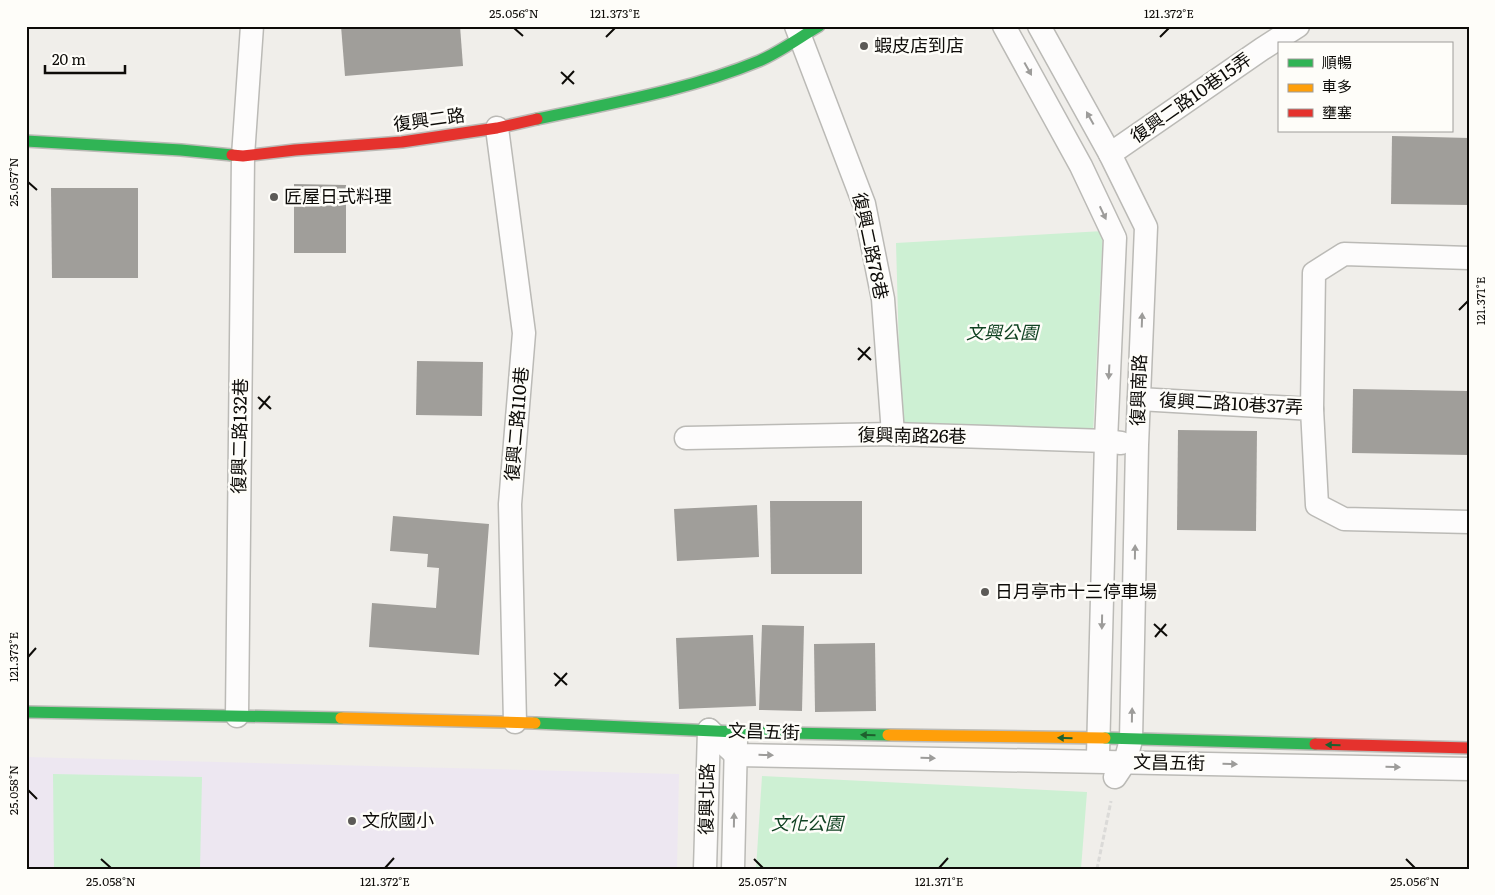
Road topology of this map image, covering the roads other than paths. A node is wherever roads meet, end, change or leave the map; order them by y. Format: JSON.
{"nodes":[{"id":1,"x":252,"y":26,"type":"edge"},
{"id":2,"x":1004,"y":26,"type":"edge"},
{"id":3,"x":1039,"y":26,"type":"edge"},
{"id":4,"x":1298,"y":26,"type":"edge"},
{"id":5,"x":805,"y":30,"type":"edge"},
{"id":6,"x":497,"y":128,"type":"junction"},
{"id":7,"x":26,"y":141,"type":"edge"},
{"id":8,"x":1110,"y":154,"type":"junction"},
{"id":9,"x":243,"y":156,"type":"junction"},
{"id":10,"x":1469,"y":258,"type":"edge"},
{"id":11,"x":1139,"y":399,"type":"junction"},
{"id":12,"x":1312,"y":409,"type":"junction"},
{"id":13,"x":893,"y":434,"type":"junction"},
{"id":14,"x":686,"y":438,"type":"dead end"},
{"id":15,"x":1106,"y":441,"type":"junction"},
{"id":16,"x":1137,"y":445,"type":"junction"},
{"id":17,"x":1469,"y":522,"type":"edge"},
{"id":18,"x":26,"y":712,"type":"edge"},
{"id":19,"x":237,"y":716,"type":"junction"},
{"id":20,"x":515,"y":722,"type":"junction"},
{"id":21,"x":709,"y":730,"type":"junction"},
{"id":22,"x":737,"y":732,"type":"junction"},
{"id":23,"x":1099,"y":738,"type":"junction"},
{"id":24,"x":1131,"y":740,"type":"junction"},
{"id":25,"x":1469,"y":748,"type":"edge"},
{"id":26,"x":736,"y":755,"type":"junction"},
{"id":27,"x":1098,"y":761,"type":"junction"},
{"id":28,"x":1120,"y":769,"type":"junction"},
{"id":29,"x":1469,"y":769,"type":"edge"},
{"id":30,"x":705,"y":869,"type":"edge"},
{"id":31,"x":733,"y":869,"type":"edge"}],
"edges":[{"from":1,"to":9,"type":"street","name":"復興二路132巷"},
{"from":2,"to":15,"type":"street","name":"復興南路","one_way":true},
{"from":8,"to":3,"type":"street","name":"復興南路","one_way":true},
{"from":4,"to":8,"type":"street","name":"復興二路10巷15弄"},
{"from":5,"to":6,"type":"street","name":"復興二路"},
{"from":5,"to":13,"type":"street","name":"復興二路78巷"},
{"from":6,"to":9,"type":"street","name":"復興二路"},
{"from":6,"to":20,"type":"street","name":"復興二路110巷"},
{"from":7,"to":9,"type":"street","name":"復興二路"},
{"from":11,"to":8,"type":"street","name":"復興南路","one_way":true},
{"from":9,"to":19,"type":"street","name":"復興二路132巷"},
{"from":10,"to":12,"type":"street"},
{"from":11,"to":12,"type":"street","name":"復興二路10巷37弄"},
{"from":11,"to":16,"type":"street","name":"復興南路"},
{"from":12,"to":17,"type":"street","name":"復興二路10巷37弄"},
{"from":13,"to":14,"type":"street","name":"復興南路26巷"},
{"from":13,"to":15,"type":"street","name":"復興南路26巷"},
{"from":15,"to":16,"type":"street","name":"復興南路26巷"},
{"from":15,"to":23,"type":"street","name":"復興南路","one_way":true},
{"from":24,"to":16,"type":"street","name":"復興南路","one_way":true},
{"from":18,"to":19,"type":"street"},
{"from":19,"to":20,"type":"street"},
{"from":20,"to":21,"type":"street"},
{"from":21,"to":22,"type":"street","name":"文昌五街"},
{"from":21,"to":26,"type":"street","name":"文昌五街"},
{"from":21,"to":30,"type":"street","name":"復興北路"},
{"from":23,"to":22,"type":"street","name":"文昌五街","one_way":true},
{"from":22,"to":26,"type":"street","name":"復興北路"},
{"from":23,"to":24,"type":"street","name":"文昌五街"},
{"from":23,"to":27,"type":"street","name":"復興南路"},
{"from":25,"to":24,"type":"street","name":"文昌五街","one_way":true},
{"from":24,"to":28,"type":"street","name":"復興南路"},
{"from":26,"to":27,"type":"street","name":"文昌五街","one_way":true},
{"from":31,"to":26,"type":"street","name":"復興北路","one_way":true},
{"from":27,"to":28,"type":"street","name":"文昌五街"},
{"from":28,"to":29,"type":"street","name":"文昌五街","one_way":true}]}
